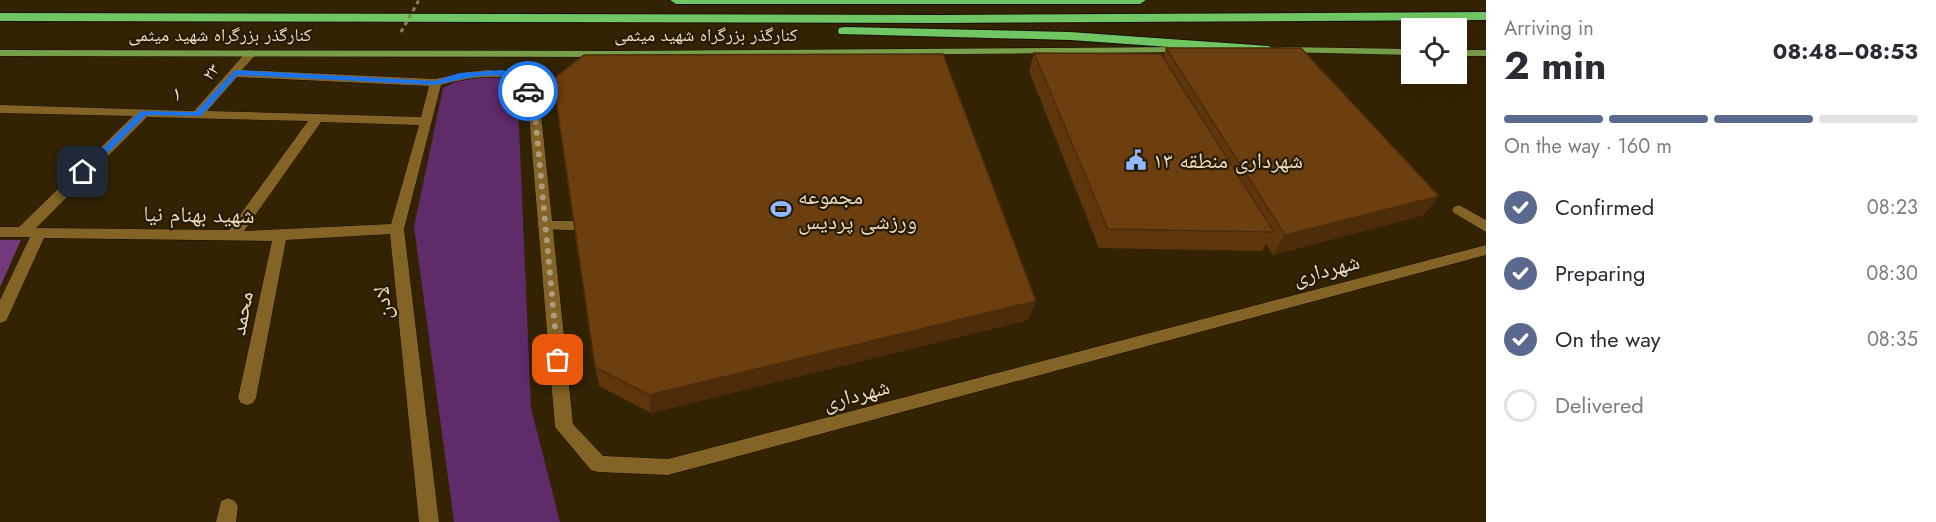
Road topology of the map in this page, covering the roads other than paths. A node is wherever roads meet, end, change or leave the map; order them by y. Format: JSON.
{"nodes":[{"id":1,"x":676,"y":0,"type":"edge"},
{"id":2,"x":1140,"y":0,"type":"edge"},
{"id":3,"x":1486,"y":16,"type":"edge"},
{"id":4,"x":0,"y":17,"type":"edge"},
{"id":5,"x":294,"y":17,"type":"junction"},
{"id":6,"x":1270,"y":50,"type":"junction"},
{"id":7,"x":1401,"y":52,"type":"edge"},
{"id":8,"x":0,"y":53,"type":"edge"},
{"id":9,"x":251,"y":53,"type":"junction"},
{"id":10,"x":1467,"y":53,"type":"edge"},
{"id":11,"x":1486,"y":53,"type":"edge"},
{"id":12,"x":618,"y":54,"type":"junction"},
{"id":13,"x":235,"y":72,"type":"junction"},
{"id":14,"x":436,"y":83,"type":"junction"},
{"id":15,"x":534,"y":103,"type":"junction"},
{"id":16,"x":0,"y":109,"type":"edge"},
{"id":17,"x":144,"y":112,"type":"junction"},
{"id":18,"x":198,"y":114,"type":"junction"},
{"id":19,"x":317,"y":118,"type":"junction"},
{"id":20,"x":425,"y":121,"type":"junction"},
{"id":21,"x":1459,"y":210,"type":"dead end"},
{"id":22,"x":546,"y":226,"type":"junction"},
{"id":23,"x":598,"y":226,"type":"edge"},
{"id":24,"x":1486,"y":227,"type":"edge"},
{"id":25,"x":398,"y":229,"type":"junction"},
{"id":26,"x":0,"y":232,"type":"edge"},
{"id":27,"x":22,"y":232,"type":"junction"},
{"id":28,"x":39,"y":233,"type":"junction"},
{"id":29,"x":233,"y":236,"type":"junction"},
{"id":30,"x":279,"y":236,"type":"junction"},
{"id":31,"x":1486,"y":250,"type":"edge"},
{"id":32,"x":0,"y":317,"type":"edge"},
{"id":33,"x":248,"y":398,"type":"dead end"},
{"id":34,"x":429,"y":522,"type":"edge"}],
"edges":[{"from":1,"to":2,"type":"highway"},
{"from":3,"to":5,"type":"highway"},
{"from":4,"to":5,"type":"highway"},
{"from":5,"to":6,"type":"highway"},
{"from":6,"to":7,"type":"main road","name":"کنارگذر بزرگراه شهید میثمی"},
{"from":6,"to":12,"type":"main road","name":"کنارگذر بزرگراه شهید میثمی"},
{"from":8,"to":9,"type":"main road","name":"کنارگذر بزرگراه شهید میثمی"},
{"from":9,"to":12,"type":"main road","name":"کنارگذر بزرگراه شهید میثمی"},
{"from":9,"to":13,"type":"street","name":"۲۳"},
{"from":10,"to":11,"type":"main road"},
{"from":12,"to":15,"type":"street"},
{"from":13,"to":14,"type":"street"},
{"from":13,"to":18,"type":"street","name":"۲۳"},
{"from":14,"to":15,"type":"street"},
{"from":14,"to":20,"type":"street","name":"لادن"},
{"from":15,"to":22,"type":"street","name":"شهرداری"},
{"from":16,"to":17,"type":"street","name":"۱"},
{"from":17,"to":18,"type":"street","name":"۱"},
{"from":17,"to":27,"type":"street"},
{"from":18,"to":19,"type":"street","name":"۱"},
{"from":19,"to":20,"type":"street","name":"۱"},
{"from":19,"to":29,"type":"street"},
{"from":20,"to":25,"type":"street","name":"لادن"},
{"from":21,"to":24,"type":"street"},
{"from":22,"to":23,"type":"street"},
{"from":22,"to":31,"type":"street","name":"شهرداری"},
{"from":25,"to":30,"type":"street","name":"شهید بهنام نیا"},
{"from":25,"to":34,"type":"street","name":"لادن"},
{"from":26,"to":27,"type":"street","name":"شهید بهنام نیا"},
{"from":27,"to":28,"type":"street","name":"شهید بهنام نیا"},
{"from":28,"to":29,"type":"street","name":"شهید بهنام نیا"},
{"from":28,"to":32,"type":"street"},
{"from":29,"to":30,"type":"street","name":"شهید بهنام نیا"},
{"from":30,"to":33,"type":"street","name":"محمد"}]}
